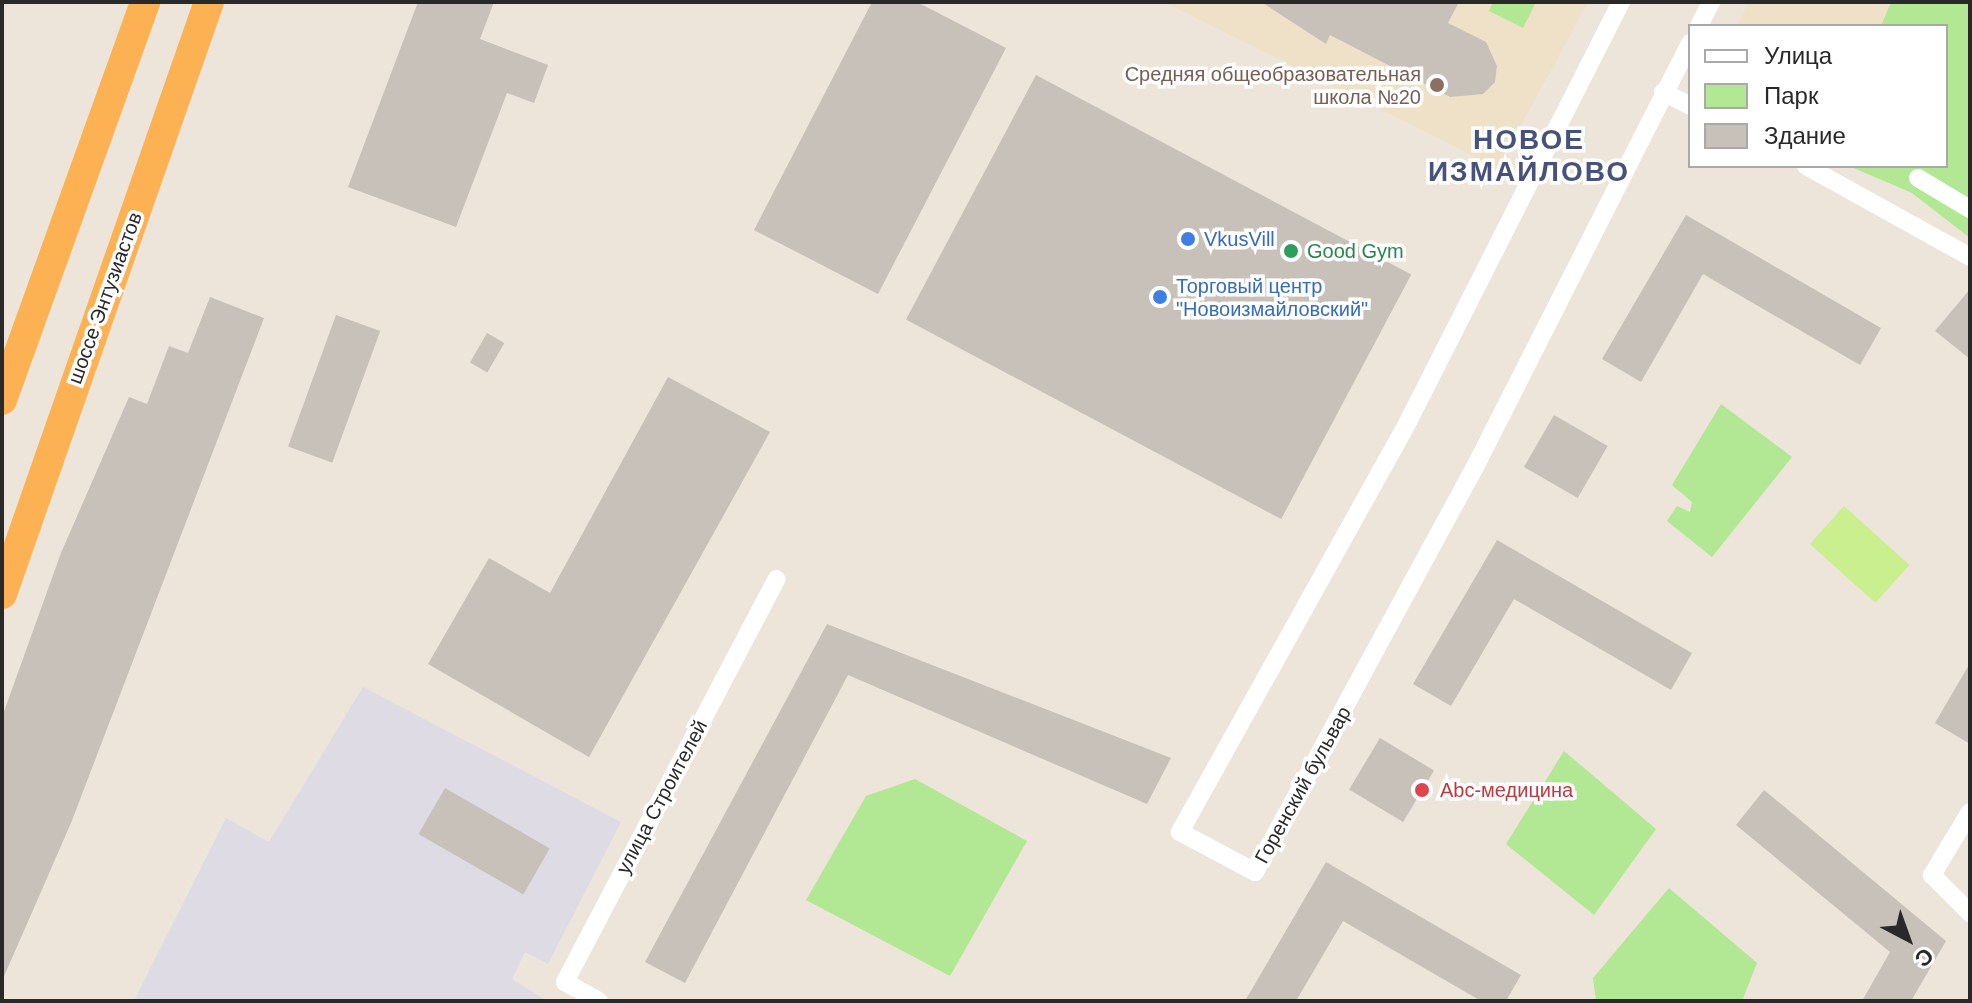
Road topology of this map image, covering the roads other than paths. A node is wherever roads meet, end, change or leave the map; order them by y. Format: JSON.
{"nodes":[{"id":1,"x":145,"y":2,"type":"edge"},
{"id":2,"x":209,"y":2,"type":"edge"},
{"id":3,"x":1621,"y":2,"type":"edge"},
{"id":4,"x":1711,"y":2,"type":"edge"},
{"id":5,"x":1700,"y":24,"type":"edge"},
{"id":6,"x":1688,"y":47,"type":"edge"},
{"id":7,"x":1663,"y":92,"type":"junction"},
{"id":8,"x":1688,"y":105,"type":"edge"},
{"id":9,"x":1810,"y":168,"type":"edge"},
{"id":10,"x":1918,"y":178,"type":"dead end"},
{"id":11,"x":1970,"y":209,"type":"edge"},
{"id":12,"x":1970,"y":257,"type":"edge"},
{"id":13,"x":2,"y":400,"type":"edge"},
{"id":14,"x":777,"y":579,"type":"dead end"},
{"id":15,"x":2,"y":594,"type":"edge"},
{"id":16,"x":1970,"y":812,"type":"edge"},
{"id":17,"x":1970,"y":913,"type":"edge"},
{"id":18,"x":599,"y":1001,"type":"edge"}],
"edges":[{"from":1,"to":13,"type":"highway"},
{"from":2,"to":15,"type":"highway","name":"шоссе Энтузиастов"},
{"from":3,"to":7,"type":"street","name":"Горенский бульвар"},
{"from":4,"to":5,"type":"street"},
{"from":6,"to":7,"type":"street","name":"Горенский бульвар"},
{"from":7,"to":8,"type":"street"},
{"from":9,"to":12,"type":"street"},
{"from":10,"to":11,"type":"street"},
{"from":14,"to":18,"type":"street","name":"улица Строителей"},
{"from":16,"to":17,"type":"street"}]}
